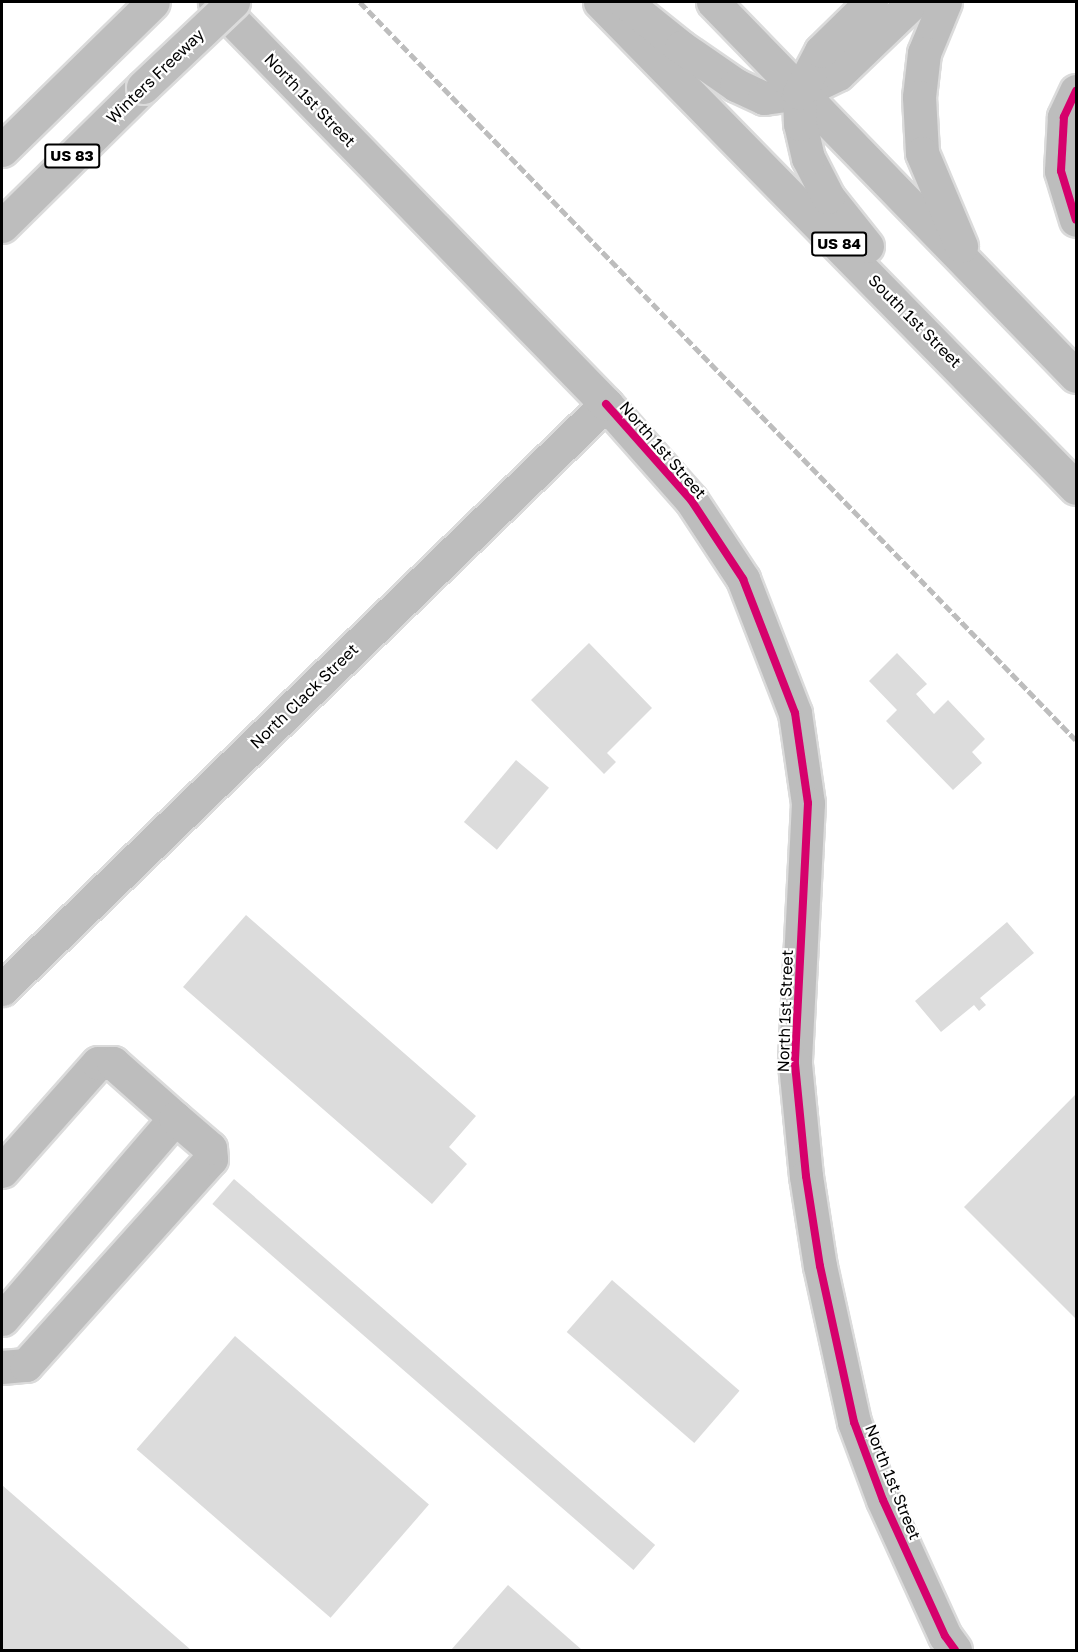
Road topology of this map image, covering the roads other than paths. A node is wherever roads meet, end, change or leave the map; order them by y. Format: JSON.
{"nodes":[{"id":1,"x":153,"y":2,"type":"edge"},
{"id":2,"x":215,"y":2,"type":"edge"},
{"id":3,"x":233,"y":2,"type":"edge"},
{"id":4,"x":600,"y":2,"type":"edge"},
{"id":5,"x":625,"y":2,"type":"edge"},
{"id":6,"x":713,"y":2,"type":"edge"},
{"id":7,"x":871,"y":2,"type":"edge"},
{"id":8,"x":913,"y":2,"type":"edge"},
{"id":9,"x":945,"y":2,"type":"edge"},
{"id":10,"x":1077,"y":91,"type":"edge"},
{"id":11,"x":799,"y":93,"type":"junction"},
{"id":12,"x":2,"y":150,"type":"edge"},
{"id":13,"x":1077,"y":220,"type":"edge"},
{"id":14,"x":2,"y":226,"type":"edge"},
{"id":15,"x":971,"y":267,"type":"junction"},
{"id":16,"x":962,"y":369,"type":"junction"},
{"id":17,"x":1077,"y":376,"type":"edge"},
{"id":18,"x":606,"y":404,"type":"junction"},
{"id":19,"x":1077,"y":488,"type":"edge"},
{"id":20,"x":2,"y":989,"type":"edge"},
{"id":21,"x":175,"y":1118,"type":"junction"},
{"id":22,"x":2,"y":1171,"type":"edge"},
{"id":23,"x":2,"y":1318,"type":"edge"},
{"id":24,"x":2,"y":1367,"type":"edge"},
{"id":25,"x":942,"y":1646,"type":"edge"}],
"edges":[{"from":1,"to":12,"type":"main road"},
{"from":2,"to":18,"type":"main road","name":"North 1st Street"},
{"from":3,"to":14,"type":"main road","name":"Winters Freeway","number":"US 83","bridge":true},
{"from":4,"to":16,"type":"main road","name":"South 1st Street","number":"US 84"},
{"from":5,"to":11,"type":"main road"},
{"from":6,"to":11,"type":"main road"},
{"from":7,"to":11,"type":"main road"},
{"from":8,"to":11,"type":"main road"},
{"from":9,"to":15,"type":"main road"},
{"from":10,"to":13,"type":"main road"},
{"from":11,"to":15,"type":"main road"},
{"from":11,"to":16,"type":"main road"},
{"from":15,"to":17,"type":"main road"},
{"from":16,"to":19,"type":"main road","name":"South 1st Street","number":"US 84"},
{"from":18,"to":20,"type":"main road","name":"North Clack Street"},
{"from":18,"to":25,"type":"main road","name":"North 1st Street"},
{"from":21,"to":22,"type":"main road"},
{"from":21,"to":23,"type":"main road"},
{"from":21,"to":24,"type":"main road"}]}
